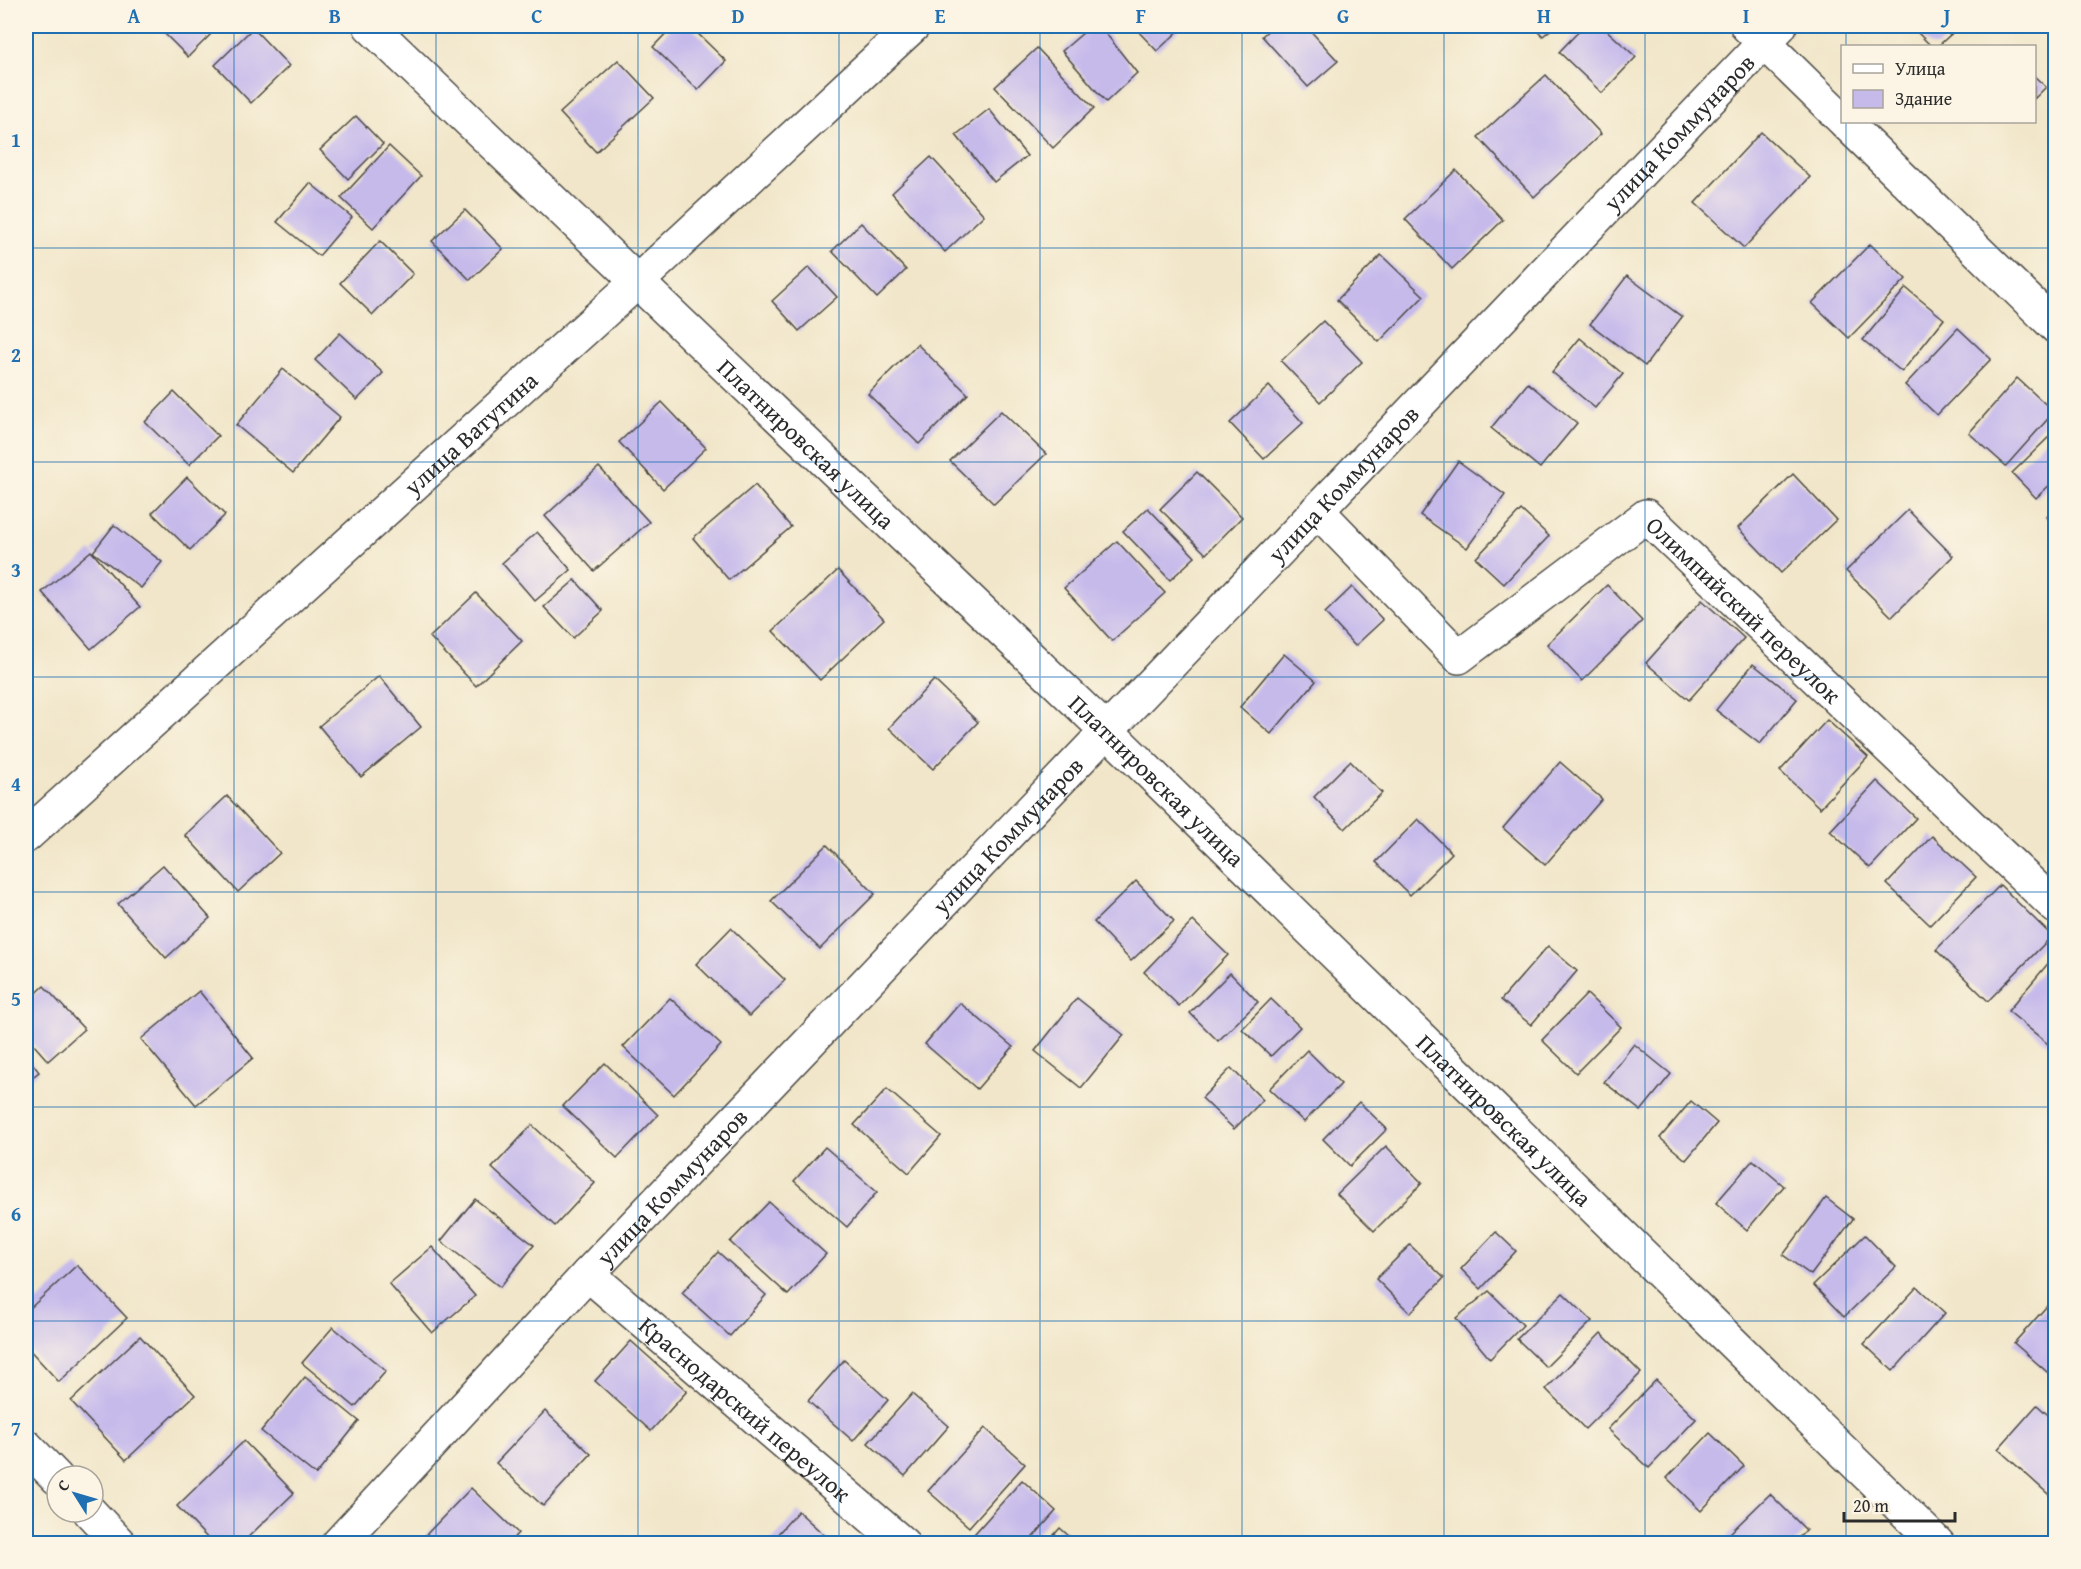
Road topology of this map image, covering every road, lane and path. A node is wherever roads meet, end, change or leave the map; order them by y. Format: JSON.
{"nodes":[{"id":1,"x":370,"y":26,"type":"edge"},
{"id":2,"x":913,"y":26,"type":"edge"},
{"id":3,"x":1763,"y":31,"type":"edge"},
{"id":4,"x":1841,"y":117,"type":"edge"},
{"id":5,"x":1847,"y":123,"type":"edge"},
{"id":6,"x":637,"y":282,"type":"junction"},
{"id":7,"x":2055,"y":327,"type":"edge"},
{"id":8,"x":1317,"y":510,"type":"junction"},
{"id":9,"x":1106,"y":730,"type":"junction"},
{"id":10,"x":26,"y":836,"type":"edge"},
{"id":11,"x":2055,"y":907,"type":"edge"},
{"id":12,"x":588,"y":1274,"type":"junction"},
{"id":13,"x":26,"y":1446,"type":"edge"},
{"id":14,"x":45,"y":1466,"type":"edge"},
{"id":15,"x":101,"y":1524,"type":"edge"},
{"id":16,"x":120,"y":1544,"type":"edge"},
{"id":17,"x":338,"y":1544,"type":"edge"},
{"id":18,"x":903,"y":1544,"type":"edge"},
{"id":19,"x":1938,"y":1544,"type":"edge"}],
"edges":[{"from":1,"to":6,"type":"street","name":"Платнировская улица"},
{"from":2,"to":6,"type":"street","name":"улица Ватутина"},
{"from":3,"to":4,"type":"street"},
{"from":3,"to":8,"type":"street","name":"улица Коммунаров"},
{"from":5,"to":7,"type":"street"},
{"from":6,"to":9,"type":"street","name":"Платнировская улица"},
{"from":6,"to":10,"type":"street","name":"улица Ватутина"},
{"from":8,"to":9,"type":"street","name":"улица Коммунаров"},
{"from":8,"to":11,"type":"street","name":"Олимпийский переулок"},
{"from":9,"to":12,"type":"street","name":"улица Коммунаров"},
{"from":9,"to":19,"type":"street","name":"Платнировская улица"},
{"from":12,"to":17,"type":"street","name":"улица Коммунаров"},
{"from":12,"to":18,"type":"street","name":"Краснодарский переулок"},
{"from":13,"to":14,"type":"street"},
{"from":15,"to":16,"type":"street"}]}
